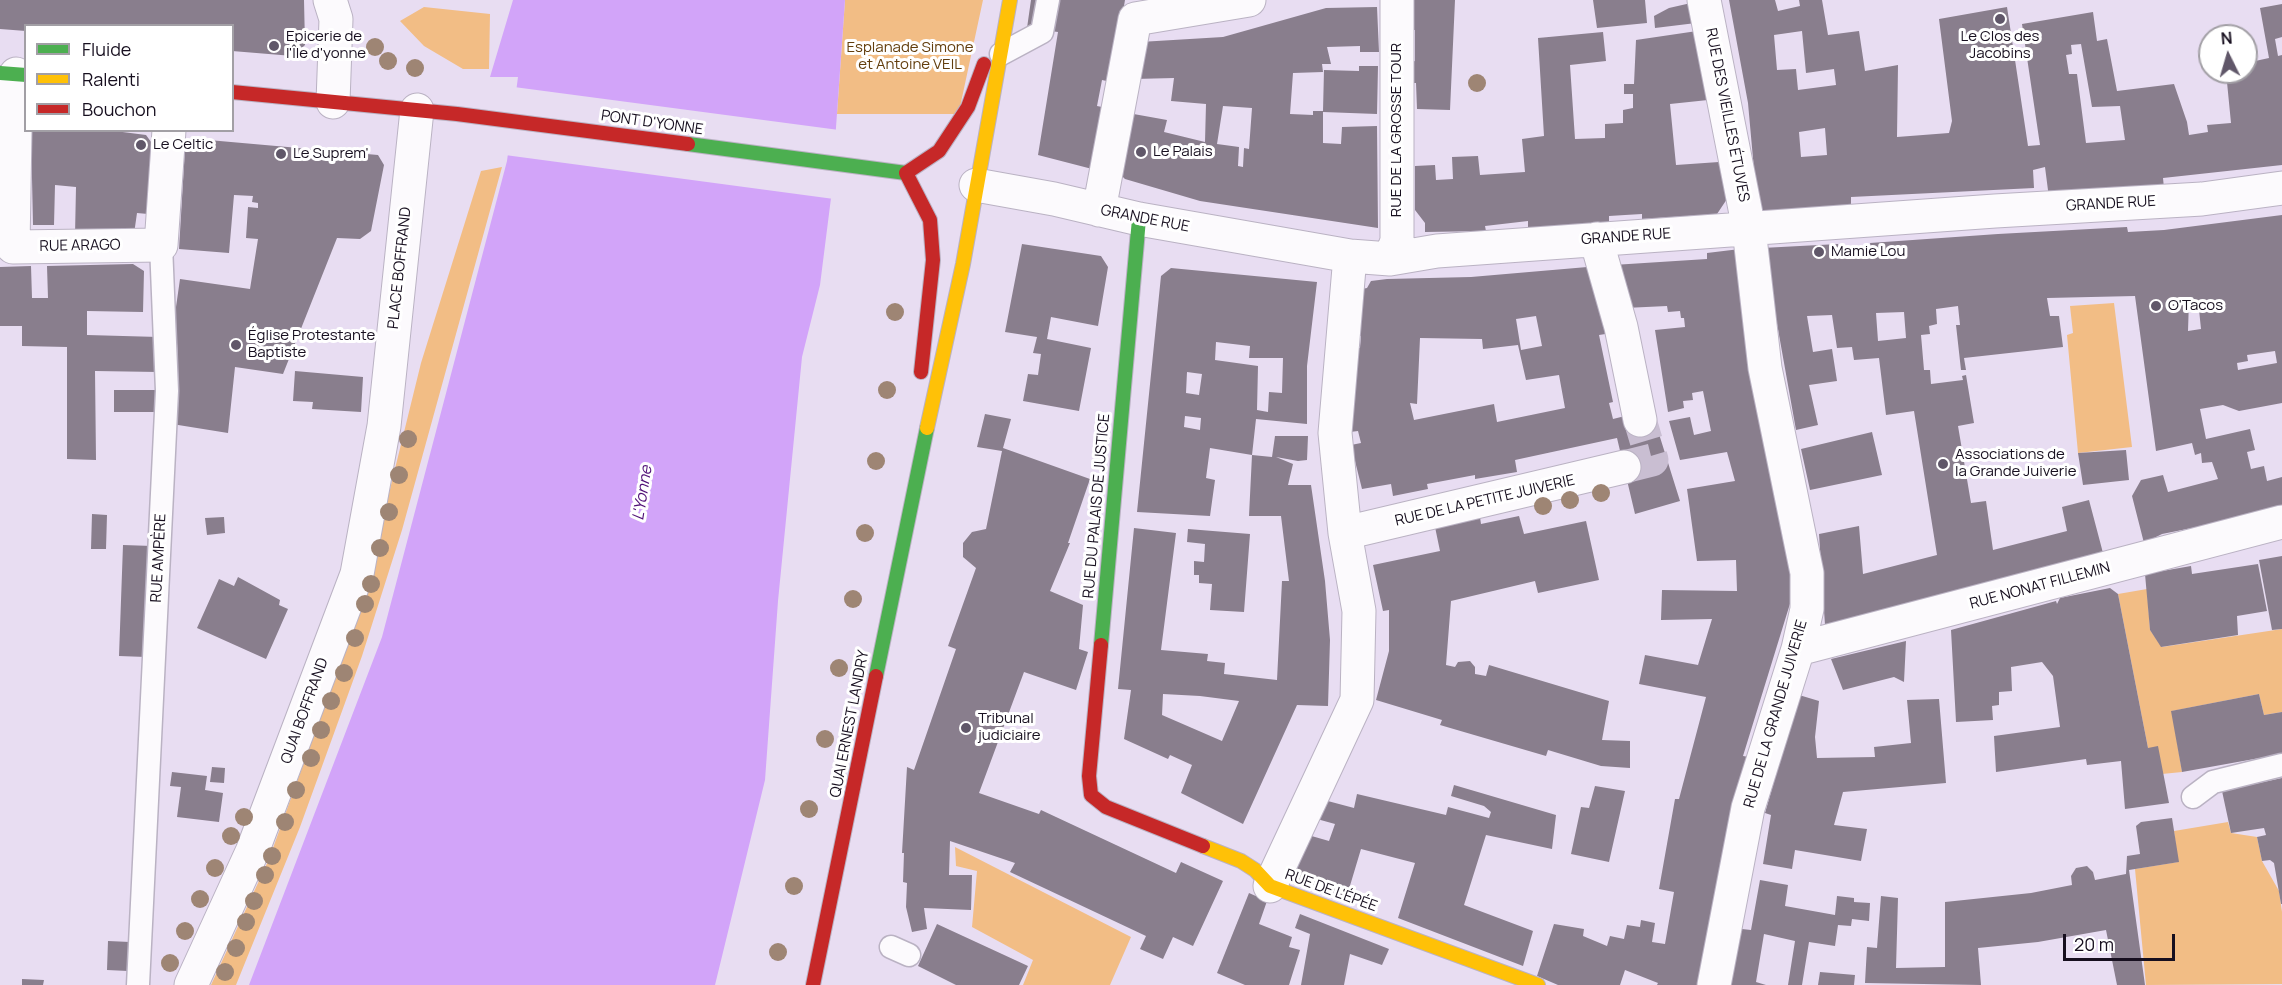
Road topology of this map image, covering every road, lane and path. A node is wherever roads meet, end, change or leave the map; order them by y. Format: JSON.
{"nodes":[{"id":1,"x":330,"y":0,"type":"edge"},
{"id":2,"x":1009,"y":0,"type":"edge"},
{"id":3,"x":1048,"y":0,"type":"edge"},
{"id":4,"x":1249,"y":0,"type":"edge"},
{"id":5,"x":1397,"y":0,"type":"edge"},
{"id":6,"x":1704,"y":0,"type":"edge"},
{"id":7,"x":1001,"y":54,"type":"junction"},
{"id":8,"x":14,"y":74,"type":"edge"},
{"id":9,"x":234,"y":92,"type":"edge"},
{"id":10,"x":333,"y":102,"type":"junction"},
{"id":11,"x":417,"y":110,"type":"junction"},
{"id":12,"x":169,"y":132,"type":"edge"},
{"id":13,"x":906,"y":173,"type":"junction"},
{"id":14,"x":976,"y":185,"type":"junction"},
{"id":15,"x":2282,"y":188,"type":"edge"},
{"id":16,"x":1100,"y":210,"type":"junction"},
{"id":17,"x":1139,"y":219,"type":"junction"},
{"id":18,"x":1749,"y":229,"type":"junction"},
{"id":19,"x":1596,"y":239,"type":"junction"},
{"id":20,"x":161,"y":245,"type":"junction"},
{"id":21,"x":7,"y":248,"type":"edge"},
{"id":22,"x":1350,"y":256,"type":"junction"},
{"id":23,"x":1390,"y":259,"type":"junction"},
{"id":24,"x":1640,"y":420,"type":"tunnel mouth"},
{"id":25,"x":384,"y":426,"type":"joint"},
{"id":26,"x":1624,"y":467,"type":"tunnel mouth"},
{"id":27,"x":918,"y":470,"type":"junction"},
{"id":28,"x":2282,"y":522,"type":"edge"},
{"id":29,"x":1345,"y":533,"type":"junction"},
{"id":30,"x":1798,"y":649,"type":"junction"},
{"id":31,"x":2282,"y":765,"type":"edge"},
{"id":32,"x":1091,"y":795,"type":"joint"},
{"id":33,"x":2193,"y":797,"type":"dead end"},
{"id":34,"x":1270,"y":886,"type":"junction"},
{"id":35,"x":138,"y":985,"type":"edge"},
{"id":36,"x":191,"y":985,"type":"edge"},
{"id":37,"x":813,"y":985,"type":"edge"},
{"id":38,"x":1538,"y":985,"type":"edge"},
{"id":39,"x":1714,"y":985,"type":"edge"}],
"edges":[{"from":1,"to":10,"type":"street"},
{"from":2,"to":7,"type":"main road","name":"QUAI ERNEST LANDRY"},
{"from":2,"to":13,"type":"main road"},
{"from":3,"to":7,"type":"lane"},
{"from":4,"to":16,"type":"street"},
{"from":5,"to":23,"type":"street","name":"RUE DE LA GROSSE TOUR"},
{"from":6,"to":18,"type":"street","name":"RUE DES VIEILLES ÉTUVES"},
{"from":7,"to":14,"type":"main road","name":"QUAI ERNEST LANDRY"},
{"from":8,"to":21,"type":"street"},
{"from":9,"to":10,"type":"main road","name":"PONT D'YONNE"},
{"from":10,"to":11,"type":"main road","name":"PONT D'YONNE"},
{"from":11,"to":13,"type":"main road","name":"PONT D'YONNE"},
{"from":11,"to":25,"type":"street","name":"PLACE BOFFRAND"},
{"from":12,"to":20,"type":"street","name":"RUE AMPÈRE"},
{"from":13,"to":27,"type":"main road","name":"QUAI ERNEST LANDRY"},
{"from":14,"to":16,"type":"street","name":"GRANDE RUE"},
{"from":14,"to":27,"type":"main road","name":"QUAI ERNEST LANDRY"},
{"from":15,"to":18,"type":"street","name":"GRANDE RUE"},
{"from":16,"to":17,"type":"street","name":"GRANDE RUE"},
{"from":17,"to":22,"type":"street","name":"GRANDE RUE"},
{"from":17,"to":32,"type":"main road","name":"RUE DU PALAIS DE JUSTICE"},
{"from":18,"to":19,"type":"street","name":"GRANDE RUE"},
{"from":18,"to":30,"type":"street","name":"RUE DE LA GRANDE JUIVERIE"},
{"from":19,"to":23,"type":"street","name":"GRANDE RUE"},
{"from":19,"to":24,"type":"street"},
{"from":20,"to":21,"type":"street","name":"RUE ARAGO"},
{"from":20,"to":35,"type":"lane","name":"RUE AMPÈRE"},
{"from":22,"to":23,"type":"street","name":"GRANDE RUE"},
{"from":22,"to":29,"type":"street"},
{"from":25,"to":36,"type":"street","name":"QUAI BOFFRAND"},
{"from":26,"to":29,"type":"street","name":"RUE DE LA PETITE JUIVERIE"},
{"from":27,"to":37,"type":"main road","name":"QUAI ERNEST LANDRY"},
{"from":28,"to":30,"type":"street","name":"RUE NONAT FILLEMIN"},
{"from":29,"to":34,"type":"street"},
{"from":30,"to":39,"type":"street","name":"RUE DE LA GRANDE JUIVERIE"},
{"from":31,"to":33,"type":"lane"},
{"from":32,"to":34,"type":"main road","name":"RUE DE L'ÉPÉE"},
{"from":34,"to":38,"type":"main road","name":"RUE DE L'ÉPÉE"}]}
